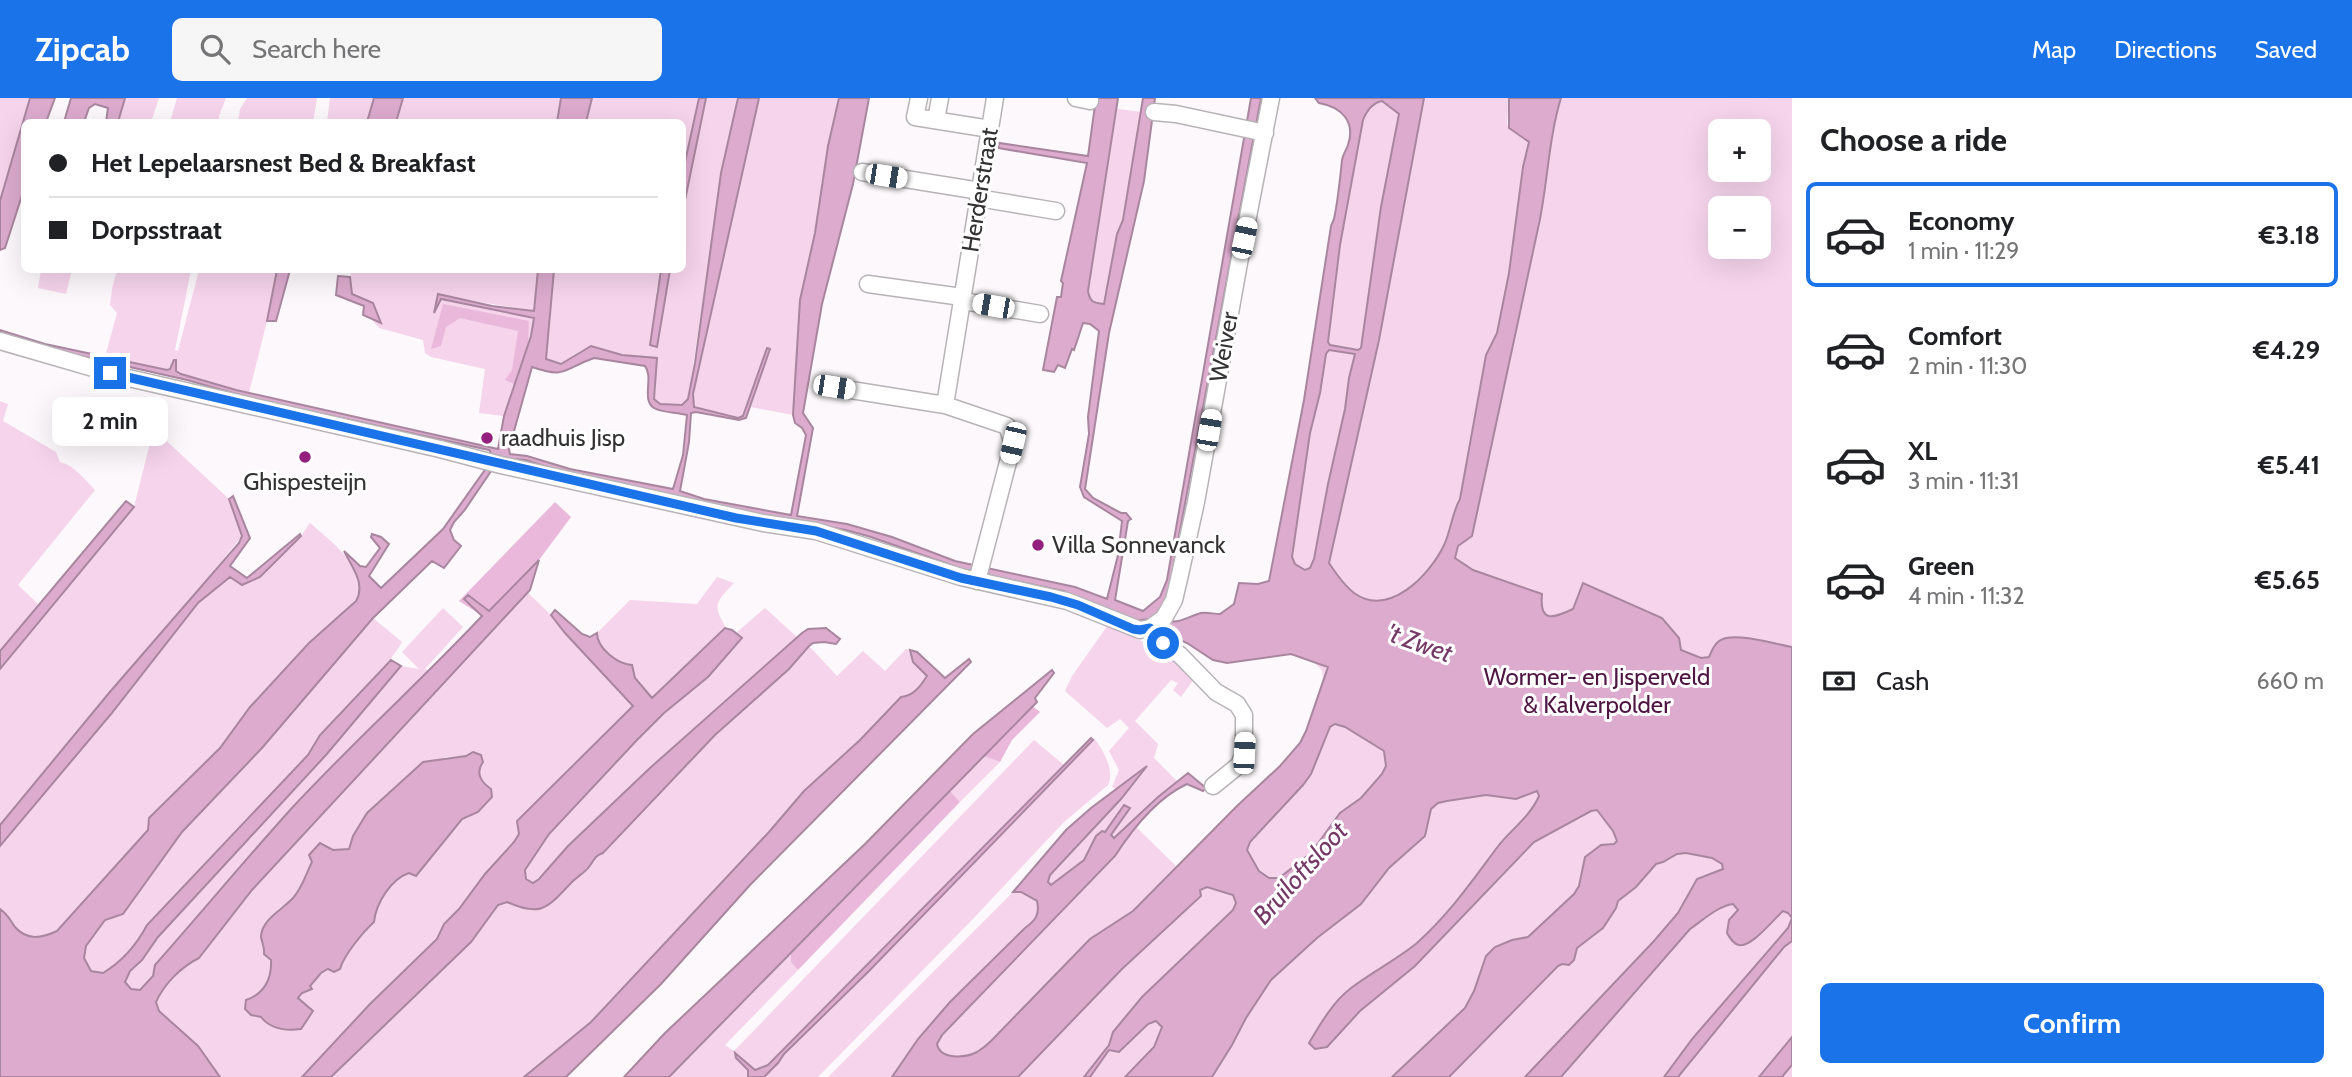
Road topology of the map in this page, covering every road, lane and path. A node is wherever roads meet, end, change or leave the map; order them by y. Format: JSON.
{"nodes":[{"id":1,"x":919,"y":98,"type":"edge"},
{"id":2,"x":940,"y":98,"type":"edge"},
{"id":3,"x":995,"y":98,"type":"edge"},
{"id":4,"x":1271,"y":98,"type":"edge"},
{"id":5,"x":1154,"y":112,"type":"dead end"},
{"id":6,"x":936,"y":120,"type":"junction"},
{"id":7,"x":990,"y":129,"type":"junction"},
{"id":8,"x":1254,"y":131,"type":"junction"},
{"id":9,"x":862,"y":172,"type":"dead end"},
{"id":10,"x":979,"y":195,"type":"junction"},
{"id":11,"x":1056,"y":211,"type":"dead end"},
{"id":12,"x":868,"y":284,"type":"dead end"},
{"id":13,"x":962,"y":297,"type":"junction"},
{"id":14,"x":1040,"y":314,"type":"dead end"},
{"id":15,"x":0,"y":341,"type":"edge"},
{"id":16,"x":826,"y":386,"type":"dead end"},
{"id":17,"x":945,"y":405,"type":"junction"},
{"id":18,"x":979,"y":572,"type":"junction"},
{"id":19,"x":1157,"y":623,"type":"junction"},
{"id":20,"x":1213,"y":786,"type":"dead end"}],
"edges":[{"from":1,"to":6,"type":"street"},
{"from":2,"to":6,"type":"street"},
{"from":3,"to":7,"type":"street","name":"Herderstraat"},
{"from":4,"to":8,"type":"street","name":"Weiver"},
{"from":5,"to":8,"type":"street"},
{"from":6,"to":7,"type":"street"},
{"from":7,"to":10,"type":"street","name":"Herderstraat"},
{"from":8,"to":19,"type":"street","name":"Weiver"},
{"from":9,"to":10,"type":"street"},
{"from":10,"to":11,"type":"street"},
{"from":10,"to":13,"type":"street","name":"Herderstraat"},
{"from":12,"to":13,"type":"street"},
{"from":13,"to":14,"type":"street"},
{"from":13,"to":17,"type":"street","name":"Herderstraat"},
{"from":15,"to":18,"type":"street"},
{"from":16,"to":17,"type":"street"},
{"from":17,"to":18,"type":"street"},
{"from":18,"to":19,"type":"street"},
{"from":19,"to":20,"type":"street"}]}
